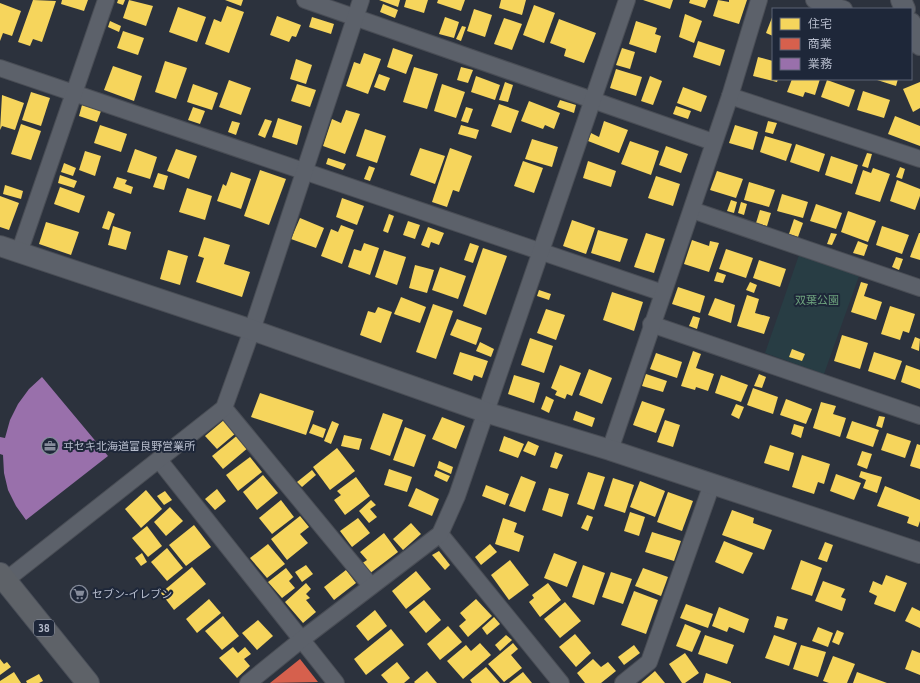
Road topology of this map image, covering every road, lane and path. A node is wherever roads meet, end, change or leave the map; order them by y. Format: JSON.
{"nodes":[{"id":1,"x":106,"y":0,"type":"edge"},
{"id":2,"x":305,"y":0,"type":"edge"},
{"id":3,"x":361,"y":0,"type":"edge"},
{"id":4,"x":626,"y":0,"type":"edge"},
{"id":5,"x":759,"y":0,"type":"edge"},
{"id":6,"x":814,"y":0,"type":"edge"},
{"id":7,"x":841,"y":8,"type":"edge"},
{"id":8,"x":355,"y":18,"type":"junction"},
{"id":9,"x":0,"y":68,"type":"edge"},
{"id":10,"x":73,"y":92,"type":"junction"},
{"id":11,"x":730,"y":96,"type":"junction"},
{"id":12,"x":593,"y":99,"type":"junction"},
{"id":13,"x":713,"y":142,"type":"junction"},
{"id":14,"x":920,"y":159,"type":"edge"},
{"id":15,"x":304,"y":171,"type":"junction"},
{"id":16,"x":692,"y":210,"type":"junction"},
{"id":17,"x":0,"y":246,"type":"edge"},
{"id":18,"x":541,"y":250,"type":"junction"},
{"id":19,"x":19,"y":253,"type":"junction"},
{"id":20,"x":920,"y":288,"type":"edge"},
{"id":21,"x":663,"y":293,"type":"junction"},
{"id":22,"x":651,"y":324,"type":"junction"},
{"id":23,"x":252,"y":330,"type":"junction"},
{"id":24,"x":224,"y":408,"type":"junction"},
{"id":25,"x":486,"y":412,"type":"junction"},
{"id":26,"x":920,"y":416,"type":"edge"},
{"id":27,"x":610,"y":450,"type":"junction"},
{"id":28,"x":159,"y":460,"type":"junction"},
{"id":29,"x":712,"y":484,"type":"junction"},
{"id":30,"x":440,"y":534,"type":"junction"},
{"id":31,"x":920,"y":553,"type":"edge"},
{"id":32,"x":3,"y":577,"type":"edge"},
{"id":33,"x":371,"y":586,"type":"junction"},
{"id":34,"x":301,"y":640,"type":"junction"},
{"id":35,"x":88,"y":683,"type":"edge"},
{"id":36,"x":248,"y":683,"type":"edge"},
{"id":37,"x":336,"y":683,"type":"edge"},
{"id":38,"x":561,"y":683,"type":"edge"},
{"id":39,"x":624,"y":683,"type":"edge"}],
"edges":[{"from":1,"to":10,"type":"street"},
{"from":2,"to":8,"type":"street"},
{"from":3,"to":8,"type":"street"},
{"from":4,"to":12,"type":"street"},
{"from":5,"to":11,"type":"street"},
{"from":6,"to":7,"type":"street"},
{"from":8,"to":12,"type":"street"},
{"from":8,"to":15,"type":"street"},
{"from":9,"to":10,"type":"street"},
{"from":10,"to":15,"type":"street"},
{"from":10,"to":19,"type":"street"},
{"from":11,"to":13,"type":"street"},
{"from":11,"to":14,"type":"street"},
{"from":12,"to":13,"type":"street"},
{"from":12,"to":18,"type":"street"},
{"from":13,"to":16,"type":"street"},
{"from":15,"to":18,"type":"street"},
{"from":15,"to":23,"type":"street"},
{"from":16,"to":20,"type":"street"},
{"from":16,"to":21,"type":"street"},
{"from":17,"to":19,"type":"street"},
{"from":18,"to":21,"type":"street"},
{"from":18,"to":25,"type":"street"},
{"from":19,"to":23,"type":"street"},
{"from":21,"to":22,"type":"street"},
{"from":22,"to":26,"type":"street"},
{"from":22,"to":27,"type":"street"},
{"from":23,"to":24,"type":"street"},
{"from":23,"to":25,"type":"street"},
{"from":24,"to":28,"type":"street"},
{"from":24,"to":33,"type":"street"},
{"from":25,"to":27,"type":"street"},
{"from":25,"to":30,"type":"street"},
{"from":27,"to":29,"type":"street"},
{"from":28,"to":32,"type":"street"},
{"from":28,"to":34,"type":"street"},
{"from":29,"to":31,"type":"street"},
{"from":29,"to":39,"type":"street"},
{"from":30,"to":33,"type":"street"},
{"from":30,"to":38,"type":"street"},
{"from":32,"to":35,"type":"highway","number":"38"},
{"from":33,"to":34,"type":"street"},
{"from":34,"to":36,"type":"street"},
{"from":34,"to":37,"type":"street"}]}
